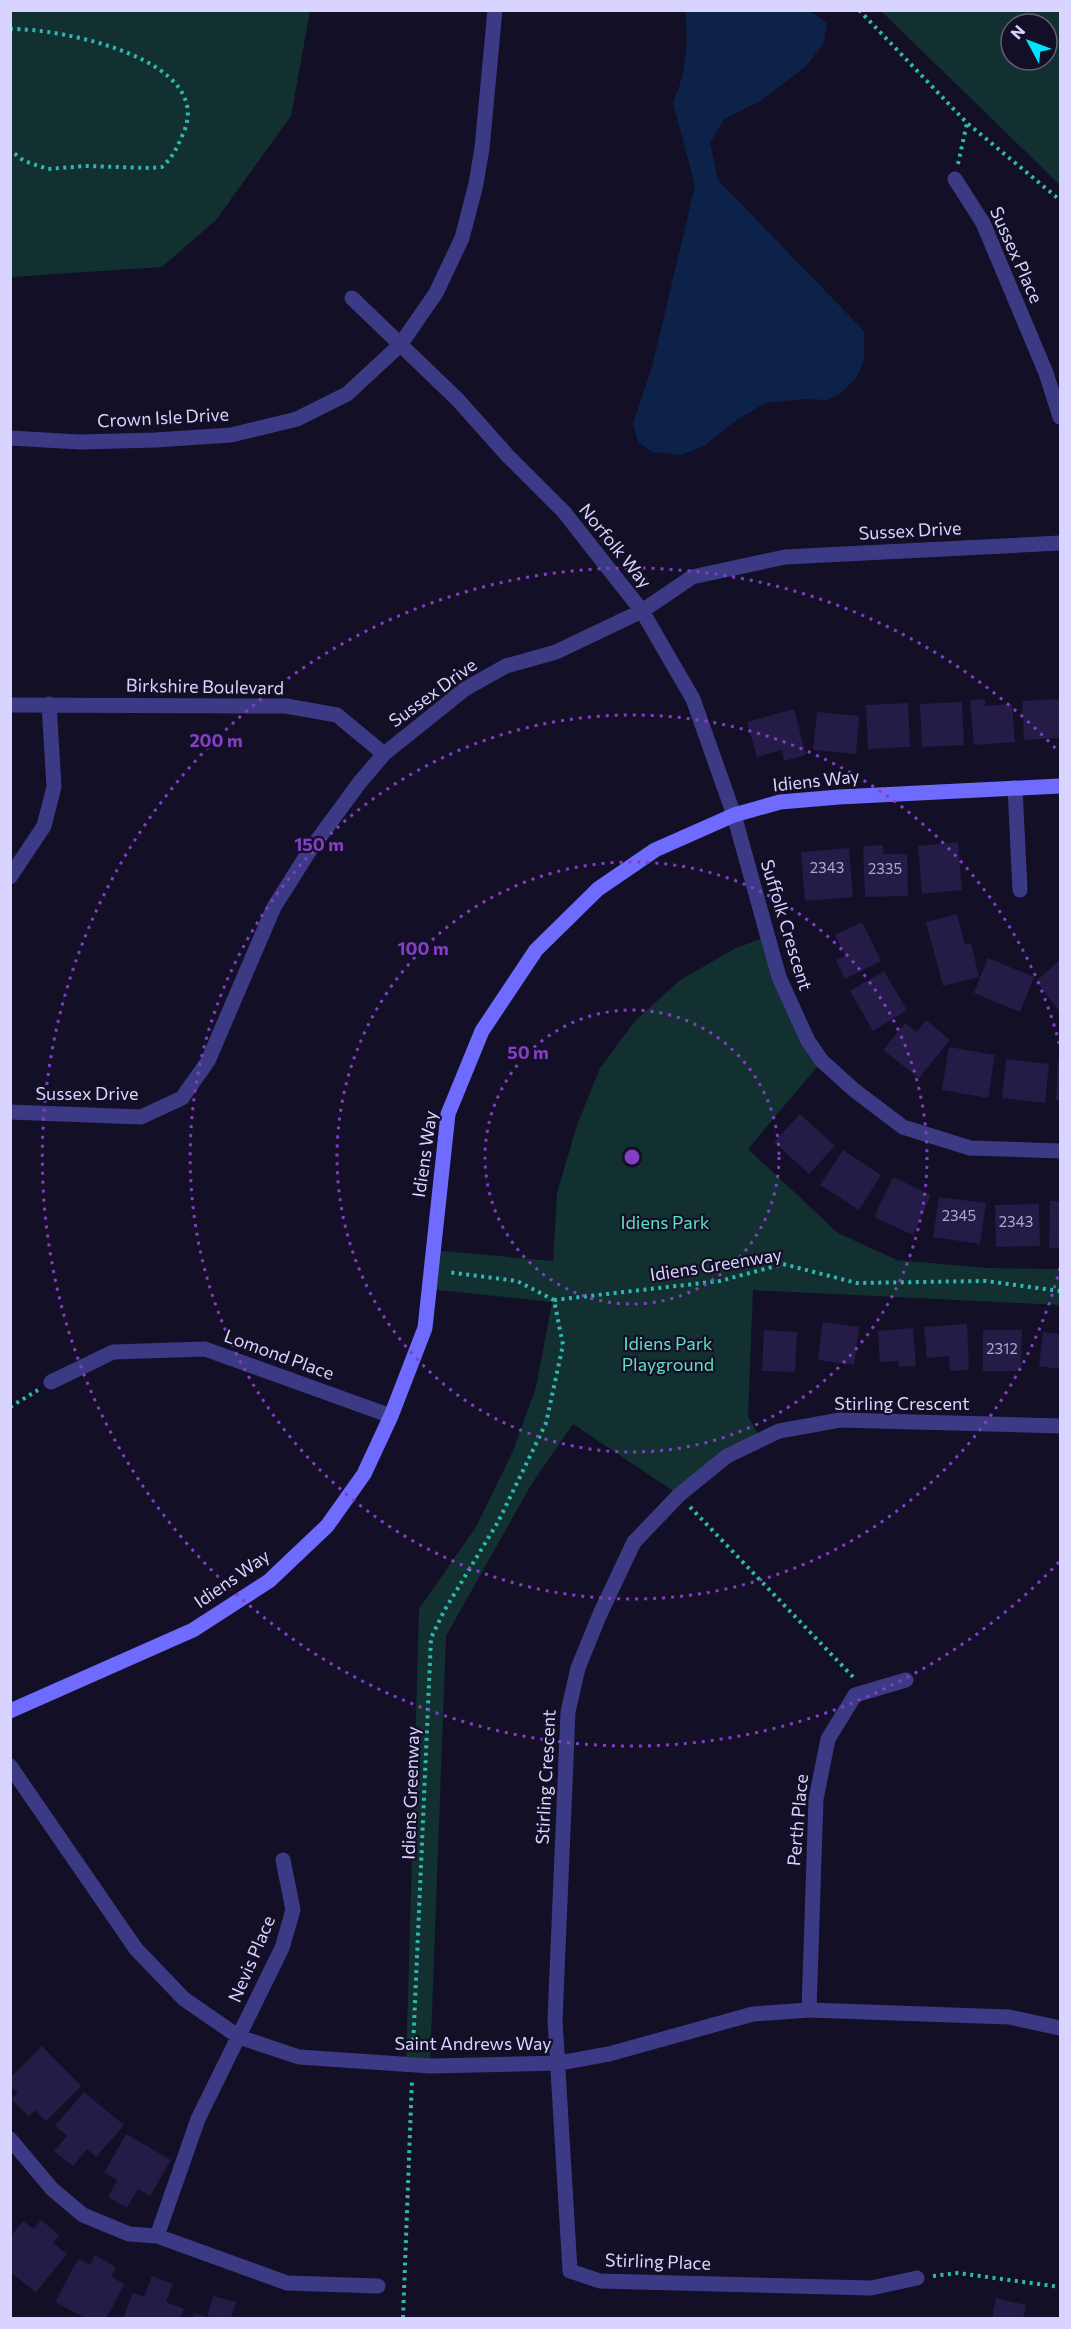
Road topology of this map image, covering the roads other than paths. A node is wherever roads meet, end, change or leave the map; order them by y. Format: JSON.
{"nodes":[{"id":1,"x":495,"y":10,"type":"edge"},
{"id":2,"x":955,"y":179,"type":"road end"},
{"id":3,"x":352,"y":298,"type":"dead end"},
{"id":4,"x":400,"y":345,"type":"junction"},
{"id":5,"x":1060,"y":417,"type":"edge"},
{"id":6,"x":10,"y":438,"type":"edge"},
{"id":7,"x":1060,"y":543,"type":"edge"},
{"id":8,"x":642,"y":611,"type":"junction"},
{"id":9,"x":49,"y":704,"type":"junction"},
{"id":10,"x":10,"y":705,"type":"edge"},
{"id":11,"x":384,"y":754,"type":"junction"},
{"id":12,"x":1060,"y":786,"type":"edge"},
{"id":13,"x":1015,"y":788,"type":"junction"},
{"id":14,"x":734,"y":816,"type":"junction"},
{"id":15,"x":10,"y":877,"type":"edge"},
{"id":16,"x":1020,"y":890,"type":"dead end"},
{"id":17,"x":10,"y":1112,"type":"edge"},
{"id":18,"x":1060,"y":1151,"type":"edge"},
{"id":19,"x":51,"y":1382,"type":"road end"},
{"id":20,"x":391,"y":1416,"type":"junction"},
{"id":21,"x":1060,"y":1426,"type":"edge"},
{"id":22,"x":906,"y":1680,"type":"dead end"},
{"id":23,"x":10,"y":1711,"type":"edge"},
{"id":24,"x":10,"y":1766,"type":"edge"},
{"id":25,"x":283,"y":1860,"type":"dead end"},
{"id":26,"x":809,"y":2010,"type":"junction"},
{"id":27,"x":1060,"y":2028,"type":"edge"},
{"id":28,"x":239,"y":2037,"type":"junction"},
{"id":29,"x":559,"y":2063,"type":"junction"},
{"id":30,"x":10,"y":2139,"type":"edge"},
{"id":31,"x":157,"y":2236,"type":"junction"},
{"id":32,"x":918,"y":2278,"type":"road end"},
{"id":33,"x":378,"y":2286,"type":"dead end"}],
"edges":[{"from":1,"to":4,"type":"street","name":"Crown Isle Drive"},
{"from":2,"to":5,"type":"street","name":"Sussex Place"},
{"from":3,"to":4,"type":"street"},
{"from":4,"to":6,"type":"street","name":"Crown Isle Drive"},
{"from":4,"to":8,"type":"street","name":"Norfolk Way"},
{"from":7,"to":8,"type":"street","name":"Sussex Drive"},
{"from":8,"to":11,"type":"street","name":"Sussex Drive"},
{"from":8,"to":14,"type":"street","name":"Norfolk Way"},
{"from":9,"to":10,"type":"street","name":"Birkshire Boulevard"},
{"from":9,"to":11,"type":"street","name":"Birkshire Boulevard"},
{"from":9,"to":15,"type":"street"},
{"from":11,"to":17,"type":"street","name":"Sussex Drive"},
{"from":12,"to":13,"type":"street","name":"Idiens Way"},
{"from":13,"to":14,"type":"street","name":"Idiens Way"},
{"from":13,"to":16,"type":"street"},
{"from":14,"to":18,"type":"street","name":"Suffolk Crescent"},
{"from":14,"to":20,"type":"street","name":"Idiens Way"},
{"from":19,"to":20,"type":"street","name":"Lomond Place"},
{"from":20,"to":23,"type":"street","name":"Idiens Way"},
{"from":21,"to":29,"type":"street","name":"Stirling Crescent"},
{"from":22,"to":26,"type":"street","name":"Perth Place"},
{"from":24,"to":28,"type":"street","name":"Saint Andrews Way"},
{"from":25,"to":28,"type":"street","name":"Nevis Place"},
{"from":26,"to":27,"type":"street","name":"Saint Andrews Way"},
{"from":26,"to":29,"type":"street","name":"Saint Andrews Way"},
{"from":28,"to":29,"type":"street","name":"Saint Andrews Way"},
{"from":28,"to":31,"type":"street","name":"Nevis Place"},
{"from":29,"to":32,"type":"street","name":"Stirling Place"},
{"from":30,"to":31,"type":"street"},
{"from":31,"to":33,"type":"street"}]}
